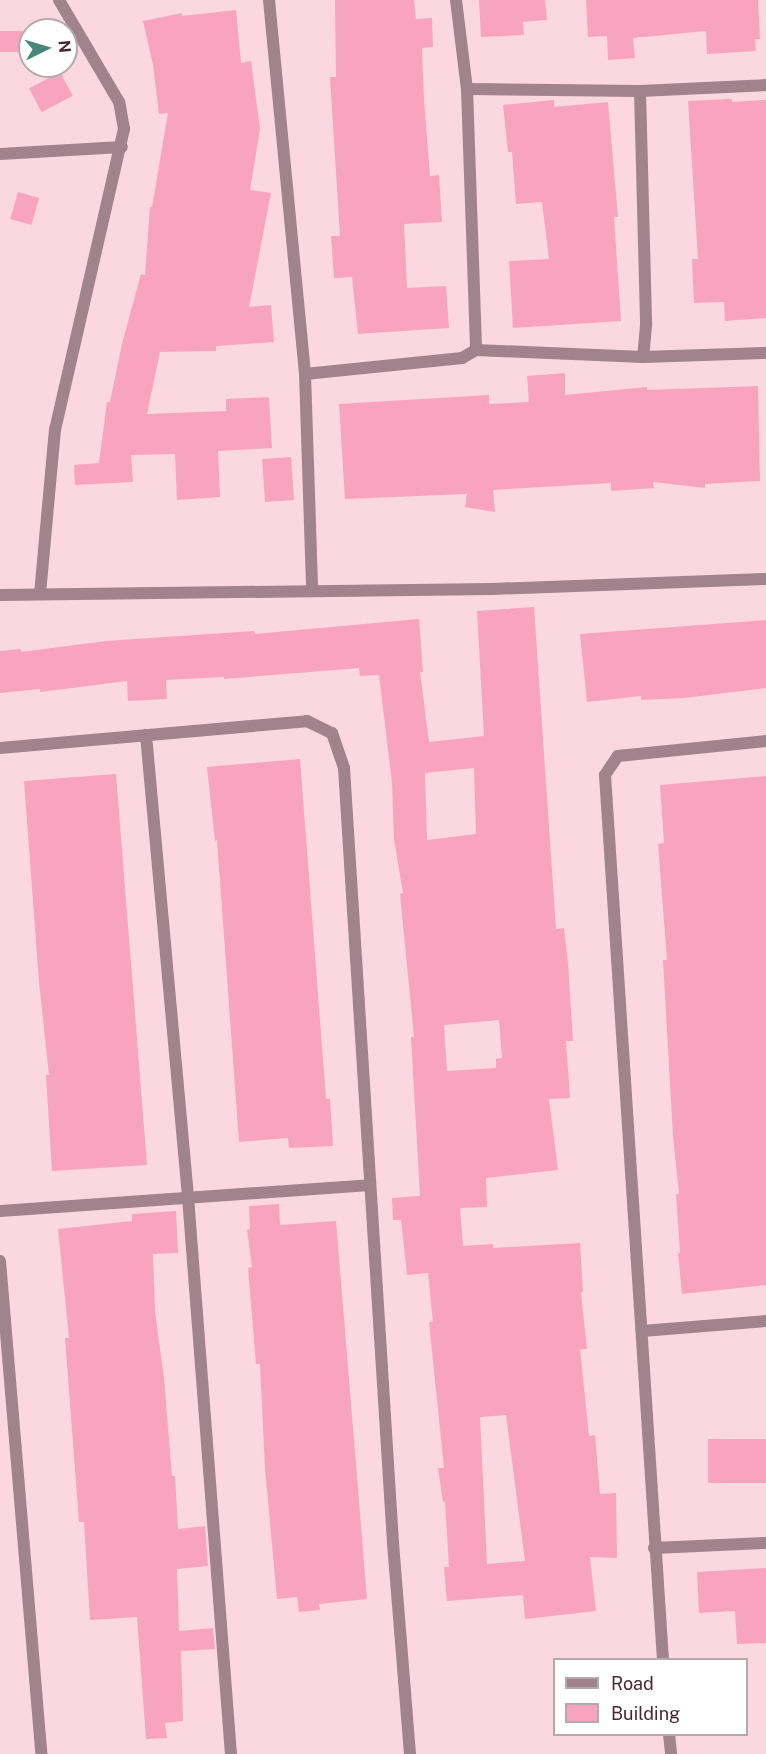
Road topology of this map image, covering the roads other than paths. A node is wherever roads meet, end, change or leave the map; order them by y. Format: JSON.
{"nodes":[{"id":1,"x":59,"y":0,"type":"edge"},
{"id":2,"x":269,"y":0,"type":"edge"},
{"id":3,"x":456,"y":0,"type":"edge"},
{"id":4,"x":766,"y":85,"type":"edge"},
{"id":5,"x":467,"y":89,"type":"junction"},
{"id":6,"x":640,"y":91,"type":"junction"},
{"id":7,"x":122,"y":147,"type":"junction"},
{"id":8,"x":0,"y":154,"type":"edge"},
{"id":9,"x":476,"y":350,"type":"junction"},
{"id":10,"x":766,"y":353,"type":"edge"},
{"id":11,"x":643,"y":357,"type":"junction"},
{"id":12,"x":305,"y":374,"type":"junction"},
{"id":13,"x":766,"y":579,"type":"edge"},
{"id":14,"x":312,"y":590,"type":"junction"},
{"id":15,"x":40,"y":594,"type":"junction"},
{"id":16,"x":0,"y":595,"type":"edge"},
{"id":17,"x":146,"y":735,"type":"junction"},
{"id":18,"x":766,"y":741,"type":"edge"},
{"id":19,"x":0,"y":748,"type":"edge"},
{"id":20,"x":370,"y":1185,"type":"junction"},
{"id":21,"x":188,"y":1197,"type":"junction"},
{"id":22,"x":0,"y":1211,"type":"edge"},
{"id":23,"x":0,"y":1261,"type":"edge"},
{"id":24,"x":766,"y":1321,"type":"edge"},
{"id":25,"x":642,"y":1331,"type":"junction"},
{"id":26,"x":766,"y":1543,"type":"edge"},
{"id":27,"x":654,"y":1548,"type":"junction"},
{"id":28,"x":663,"y":1658,"type":"edge"},
{"id":29,"x":669,"y":1736,"type":"edge"},
{"id":30,"x":41,"y":1754,"type":"edge"},
{"id":31,"x":231,"y":1754,"type":"edge"},
{"id":32,"x":410,"y":1754,"type":"edge"},
{"id":33,"x":670,"y":1754,"type":"edge"}],
"edges":[{"from":1,"to":7,"type":"street"},
{"from":2,"to":12,"type":"street"},
{"from":3,"to":5,"type":"street"},
{"from":4,"to":6,"type":"street"},
{"from":5,"to":6,"type":"street"},
{"from":5,"to":9,"type":"street"},
{"from":6,"to":11,"type":"street"},
{"from":7,"to":8,"type":"street"},
{"from":7,"to":15,"type":"street"},
{"from":9,"to":11,"type":"street"},
{"from":9,"to":12,"type":"street"},
{"from":10,"to":11,"type":"street"},
{"from":12,"to":14,"type":"street"},
{"from":13,"to":14,"type":"street"},
{"from":14,"to":15,"type":"street"},
{"from":15,"to":16,"type":"street"},
{"from":17,"to":19,"type":"street"},
{"from":17,"to":20,"type":"street"},
{"from":17,"to":21,"type":"street"},
{"from":18,"to":25,"type":"street"},
{"from":20,"to":21,"type":"street"},
{"from":20,"to":32,"type":"street"},
{"from":21,"to":22,"type":"street"},
{"from":21,"to":31,"type":"street"},
{"from":23,"to":30,"type":"street"},
{"from":24,"to":25,"type":"street"},
{"from":25,"to":27,"type":"street"},
{"from":26,"to":27,"type":"street"},
{"from":27,"to":28,"type":"street"},
{"from":29,"to":33,"type":"street"}]}
